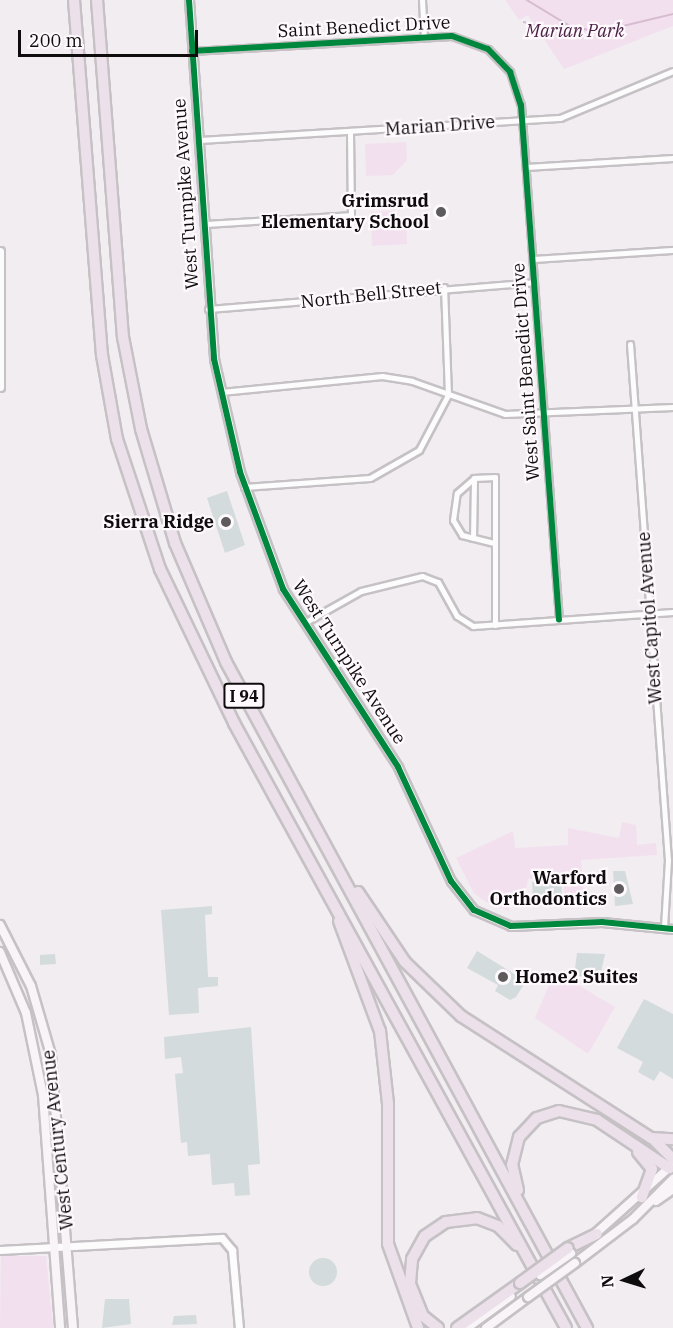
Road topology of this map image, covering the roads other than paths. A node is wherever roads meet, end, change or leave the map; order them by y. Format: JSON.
{"nodes":[{"id":1,"x":74,"y":0,"type":"edge"},
{"id":2,"x":97,"y":0,"type":"edge"},
{"id":3,"x":189,"y":0,"type":"edge"},
{"id":4,"x":422,"y":0,"type":"edge"},
{"id":5,"x":424,"y":37,"type":"junction"},
{"id":6,"x":192,"y":51,"type":"junction"},
{"id":7,"x":673,"y":71,"type":"edge"},
{"id":8,"x":522,"y":121,"type":"junction"},
{"id":9,"x":350,"y":131,"type":"junction"},
{"id":10,"x":198,"y":140,"type":"junction"},
{"id":11,"x":673,"y":158,"type":"edge"},
{"id":12,"x":526,"y":167,"type":"junction"},
{"id":13,"x":202,"y":224,"type":"junction"},
{"id":14,"x":673,"y":250,"type":"edge"},
{"id":15,"x":0,"y":251,"type":"edge"},
{"id":16,"x":532,"y":259,"type":"junction"},
{"id":17,"x":534,"y":282,"type":"junction"},
{"id":18,"x":444,"y":287,"type":"junction"},
{"id":19,"x":2,"y":305,"type":"edge"},
{"id":20,"x":208,"y":309,"type":"junction"},
{"id":21,"x":630,"y":344,"type":"dead end"},
{"id":22,"x":0,"y":387,"type":"edge"},
{"id":23,"x":220,"y":392,"type":"junction"},
{"id":24,"x":448,"y":395,"type":"junction"},
{"id":25,"x":673,"y":407,"type":"edge"},
{"id":26,"x":635,"y":409,"type":"junction"},
{"id":27,"x":544,"y":414,"type":"junction"},
{"id":28,"x":474,"y":478,"type":"junction"},
{"id":29,"x":244,"y":487,"type":"junction"},
{"id":30,"x":473,"y":538,"type":"junction"},
{"id":31,"x":494,"y":543,"type":"junction"},
{"id":32,"x":673,"y":612,"type":"edge"},
{"id":33,"x":650,"y":613,"type":"junction"},
{"id":34,"x":559,"y":620,"type":"junction"},
{"id":35,"x":304,"y":623,"type":"junction"},
{"id":36,"x":495,"y":625,"type":"junction"},
{"id":37,"x":241,"y":690,"type":"junction"},
{"id":38,"x":673,"y":799,"type":"edge"},
{"id":39,"x":664,"y":800,"type":"junction"},
{"id":40,"x":315,"y":869,"type":"junction"},
{"id":41,"x":0,"y":925,"type":"edge"},
{"id":42,"x":664,"y":927,"type":"junction"},
{"id":43,"x":673,"y":929,"type":"edge"},
{"id":44,"x":0,"y":952,"type":"edge"},
{"id":45,"x":615,"y":1132,"type":"junction"},
{"id":46,"x":651,"y":1138,"type":"junction"},
{"id":47,"x":673,"y":1139,"type":"edge"},
{"id":48,"x":672,"y":1168,"type":"edge"},
{"id":49,"x":673,"y":1189,"type":"edge"},
{"id":50,"x":644,"y":1201,"type":"junction"},
{"id":51,"x":597,"y":1234,"type":"joint"},
{"id":52,"x":68,"y":1246,"type":"junction"},
{"id":53,"x":55,"y":1247,"type":"junction"},
{"id":54,"x":0,"y":1250,"type":"edge"},
{"id":55,"x":540,"y":1278,"type":"junction"},
{"id":56,"x":521,"y":1285,"type":"junction"},
{"id":57,"x":60,"y":1328,"type":"edge"},
{"id":58,"x":73,"y":1328,"type":"edge"},
{"id":59,"x":239,"y":1328,"type":"edge"},
{"id":60,"x":419,"y":1328,"type":"edge"},
{"id":61,"x":438,"y":1328,"type":"edge"},
{"id":62,"x":457,"y":1328,"type":"edge"},
{"id":63,"x":467,"y":1328,"type":"edge"},
{"id":64,"x":486,"y":1328,"type":"edge"},
{"id":65,"x":566,"y":1328,"type":"edge"},
{"id":66,"x":587,"y":1328,"type":"edge"},
{"id":67,"x":591,"y":1328,"type":"edge"}],
"edges":[{"from":1,"to":40,"type":"highway","number":"I 94"},
{"from":2,"to":37,"type":"highway","number":"I 94"},
{"from":3,"to":6,"type":"street","name":"West Turnpike Avenue"},
{"from":4,"to":5,"type":"street"},
{"from":5,"to":6,"type":"street","name":"Saint Benedict Drive"},
{"from":5,"to":8,"type":"street","name":"Saint Benedict Drive"},
{"from":6,"to":10,"type":"street","name":"West Turnpike Avenue"},
{"from":7,"to":8,"type":"street","name":"Marian Drive"},
{"from":8,"to":9,"type":"street","name":"Marian Drive"},
{"from":8,"to":12,"type":"street","name":"West Saint Benedict Drive"},
{"from":9,"to":10,"type":"street","name":"Marian Drive"},
{"from":9,"to":13,"type":"street"},
{"from":10,"to":13,"type":"street","name":"West Turnpike Avenue"},
{"from":11,"to":12,"type":"street"},
{"from":12,"to":16,"type":"street","name":"West Saint Benedict Drive"},
{"from":13,"to":20,"type":"street","name":"West Turnpike Avenue"},
{"from":14,"to":16,"type":"street"},
{"from":15,"to":19,"type":"street"},
{"from":16,"to":17,"type":"street","name":"West Saint Benedict Drive"},
{"from":17,"to":18,"type":"street","name":"North Bell Street"},
{"from":17,"to":27,"type":"street","name":"West Saint Benedict Drive"},
{"from":18,"to":20,"type":"street","name":"North Bell Street"},
{"from":18,"to":24,"type":"street"},
{"from":19,"to":22,"type":"street"},
{"from":20,"to":23,"type":"street","name":"West Turnpike Avenue"},
{"from":21,"to":26,"type":"street","name":"West Capitol Avenue"},
{"from":23,"to":24,"type":"street"},
{"from":23,"to":29,"type":"street","name":"West Turnpike Avenue"},
{"from":24,"to":27,"type":"street"},
{"from":24,"to":29,"type":"street"},
{"from":25,"to":26,"type":"street"},
{"from":26,"to":27,"type":"street"},
{"from":26,"to":33,"type":"street","name":"West Capitol Avenue"},
{"from":27,"to":34,"type":"street","name":"West Saint Benedict Drive"},
{"from":28,"to":30,"type":"street"},
{"from":28,"to":30,"type":"street"},
{"from":28,"to":31,"type":"street"},
{"from":29,"to":35,"type":"street","name":"West Turnpike Avenue"},
{"from":30,"to":31,"type":"street"},
{"from":31,"to":36,"type":"street"},
{"from":32,"to":33,"type":"street"},
{"from":33,"to":34,"type":"street"},
{"from":33,"to":39,"type":"street","name":"West Capitol Avenue"},
{"from":34,"to":36,"type":"street"},
{"from":35,"to":36,"type":"street"},
{"from":35,"to":42,"type":"street","name":"West Turnpike Avenue"},
{"from":37,"to":46,"type":"highway"},
{"from":37,"to":66,"type":"highway","number":"I 94"},
{"from":38,"to":39,"type":"street"},
{"from":39,"to":42,"type":"street","name":"West Capitol Avenue"},
{"from":40,"to":55,"type":"highway","number":"I 94"},
{"from":40,"to":60,"type":"highway"},
{"from":41,"to":52,"type":"main road","name":"West Century Avenue"},
{"from":42,"to":43,"type":"street","name":"West Turnpike Avenue"},
{"from":44,"to":53,"type":"main road","name":"West Century Avenue"},
{"from":45,"to":48,"type":"highway"},
{"from":45,"to":50,"type":"highway"},
{"from":45,"to":67,"type":"highway"},
{"from":46,"to":47,"type":"highway"},
{"from":46,"to":48,"type":"highway"},
{"from":48,"to":50,"type":"main road"},
{"from":49,"to":50,"type":"main road"},
{"from":50,"to":51,"type":"main road"},
{"from":50,"to":64,"type":"main road","bridge":true},
{"from":51,"to":56,"type":"highway","bridge":true},
{"from":52,"to":53,"type":"street"},
{"from":52,"to":58,"type":"main road","name":"West Century Avenue"},
{"from":52,"to":59,"type":"street"},
{"from":53,"to":54,"type":"street"},
{"from":53,"to":57,"type":"main road","name":"West Century Avenue"},
{"from":55,"to":61,"type":"highway"},
{"from":55,"to":65,"type":"highway","number":"I 94"},
{"from":56,"to":62,"type":"highway"},
{"from":56,"to":63,"type":"main road"}]}
